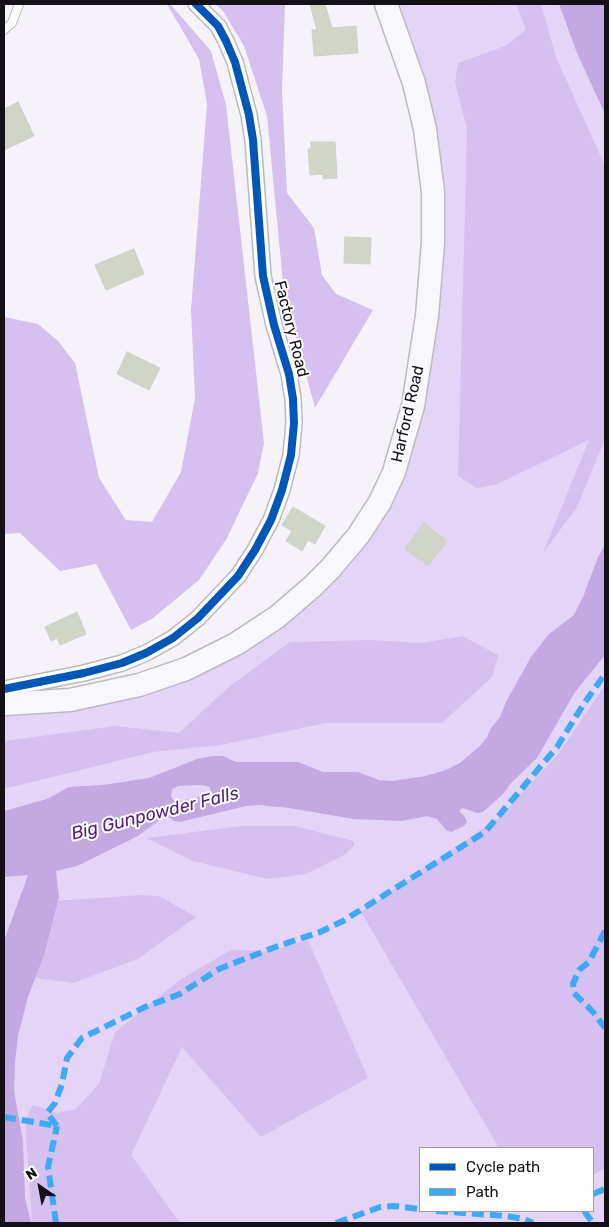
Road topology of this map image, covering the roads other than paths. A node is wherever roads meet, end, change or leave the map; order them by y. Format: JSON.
{"nodes":[{"id":1,"x":19,"y":4,"type":"edge"},
{"id":2,"x":196,"y":4,"type":"edge"},
{"id":3,"x":386,"y":4,"type":"edge"},
{"id":4,"x":4,"y":30,"type":"edge"},
{"id":5,"x":4,"y":688,"type":"edge"},
{"id":6,"x":4,"y":704,"type":"edge"}],
"edges":[{"from":1,"to":4,"type":"lane"},
{"from":2,"to":5,"type":"street","name":"Factory Road"},
{"from":3,"to":6,"type":"main road","name":"Harford Road"}]}
